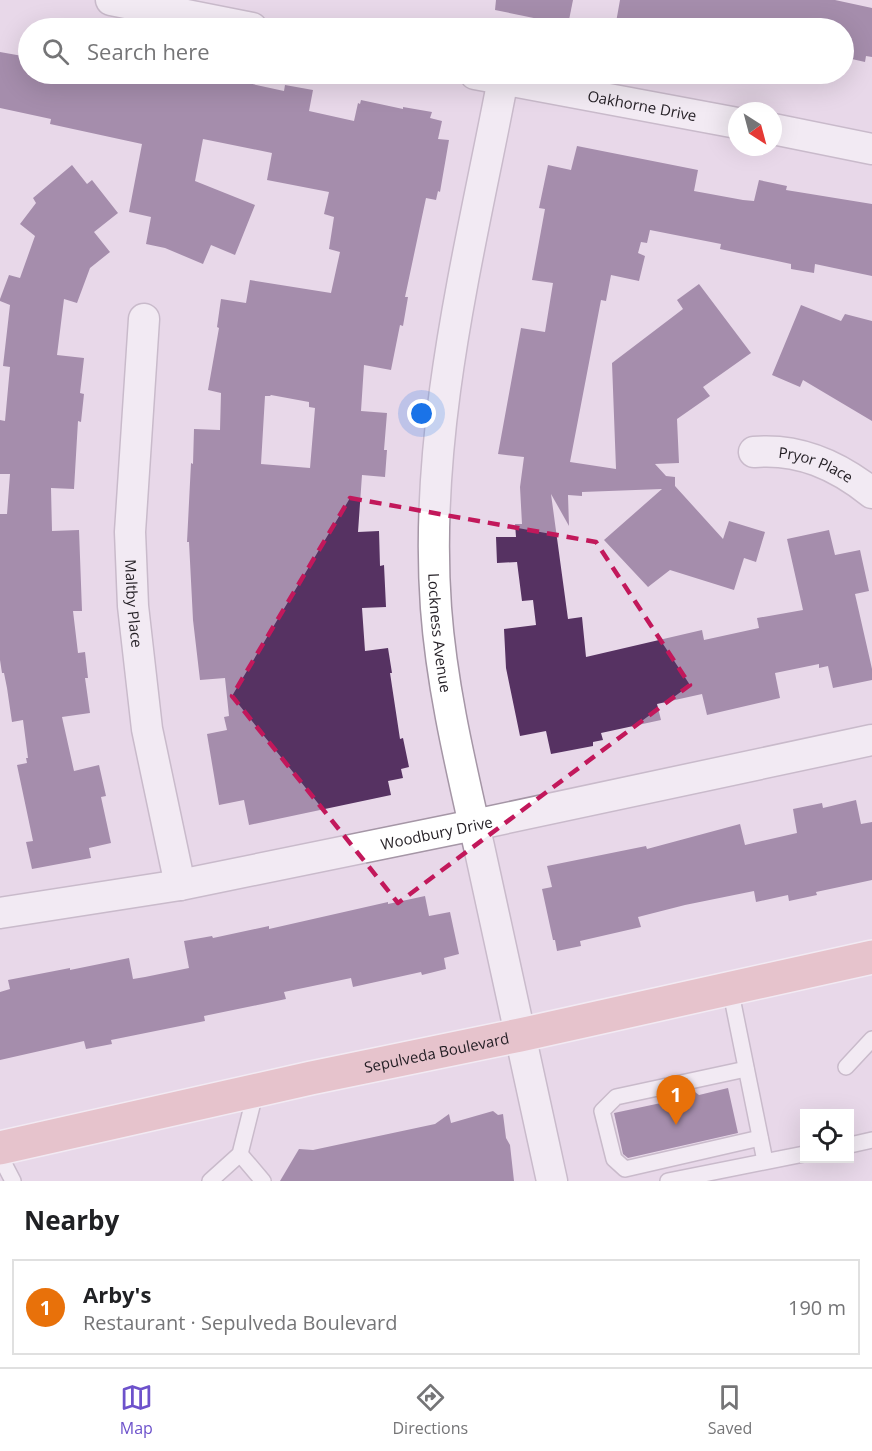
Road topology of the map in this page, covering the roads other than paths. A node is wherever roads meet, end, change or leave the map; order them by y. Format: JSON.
{"nodes":[{"id":1,"x":111,"y":0,"type":"edge"},
{"id":2,"x":202,"y":18,"type":"edge"},
{"id":3,"x":488,"y":84,"type":"edge"},
{"id":4,"x":531,"y":84,"type":"edge"},
{"id":5,"x":728,"y":121,"type":"edge"},
{"id":6,"x":782,"y":131,"type":"edge"},
{"id":7,"x":872,"y":149,"type":"edge"},
{"id":8,"x":144,"y":319,"type":"dead end"},
{"id":9,"x":754,"y":452,"type":"dead end"},
{"id":10,"x":872,"y":493,"type":"edge"},
{"id":11,"x":872,"y":740,"type":"edge"},
{"id":12,"x":474,"y":825,"type":"junction"},
{"id":13,"x":180,"y":885,"type":"junction"},
{"id":14,"x":0,"y":913,"type":"edge"},
{"id":15,"x":872,"y":957,"type":"edge"},
{"id":16,"x":730,"y":988,"type":"junction"},
{"id":17,"x":520,"y":1035,"type":"junction"},
{"id":18,"x":872,"y":1039,"type":"edge"},
{"id":19,"x":846,"y":1067,"type":"dead end"},
{"id":20,"x":746,"y":1069,"type":"junction"},
{"id":21,"x":256,"y":1090,"type":"junction"},
{"id":22,"x":760,"y":1138,"type":"junction"},
{"id":23,"x":872,"y":1140,"type":"edge"},
{"id":24,"x":854,"y":1143,"type":"edge"},
{"id":25,"x":0,"y":1148,"type":"edge"},
{"id":26,"x":240,"y":1154,"type":"junction"},
{"id":27,"x":800,"y":1155,"type":"edge"},
{"id":28,"x":0,"y":1156,"type":"edge"},
{"id":29,"x":765,"y":1161,"type":"junction"},
{"id":30,"x":12,"y":1181,"type":"edge"},
{"id":31,"x":210,"y":1181,"type":"edge"},
{"id":32,"x":263,"y":1181,"type":"edge"},
{"id":33,"x":552,"y":1181,"type":"edge"},
{"id":34,"x":668,"y":1181,"type":"edge"}],
"edges":[{"from":1,"to":2,"type":"street"},
{"from":3,"to":12,"type":"street","name":"Lockness Avenue"},
{"from":4,"to":5,"type":"street","name":"Oakhorne Drive"},
{"from":6,"to":7,"type":"street"},
{"from":8,"to":13,"type":"street","name":"Maltby Place"},
{"from":9,"to":10,"type":"street","name":"Pryor Place"},
{"from":11,"to":12,"type":"street","name":"Woodbury Drive"},
{"from":12,"to":13,"type":"street","name":"Woodbury Drive"},
{"from":12,"to":17,"type":"street","name":"Lockness Avenue"},
{"from":13,"to":14,"type":"street","name":"Woodbury Drive"},
{"from":15,"to":16,"type":"main road","name":"Sepulveda Boulevard"},
{"from":16,"to":17,"type":"main road","name":"Sepulveda Boulevard"},
{"from":16,"to":20,"type":"lane"},
{"from":17,"to":21,"type":"main road","name":"Sepulveda Boulevard"},
{"from":17,"to":33,"type":"street","name":"Lockness Avenue"},
{"from":18,"to":19,"type":"lane"},
{"from":20,"to":22,"type":"lane"},
{"from":20,"to":22,"type":"lane"},
{"from":21,"to":25,"type":"main road","name":"Sepulveda Boulevard"},
{"from":21,"to":26,"type":"lane"},
{"from":22,"to":29,"type":"lane"},
{"from":23,"to":24,"type":"lane"},
{"from":26,"to":31,"type":"lane"},
{"from":26,"to":32,"type":"lane"},
{"from":27,"to":29,"type":"lane"},
{"from":28,"to":30,"type":"lane"},
{"from":29,"to":34,"type":"lane"}]}
